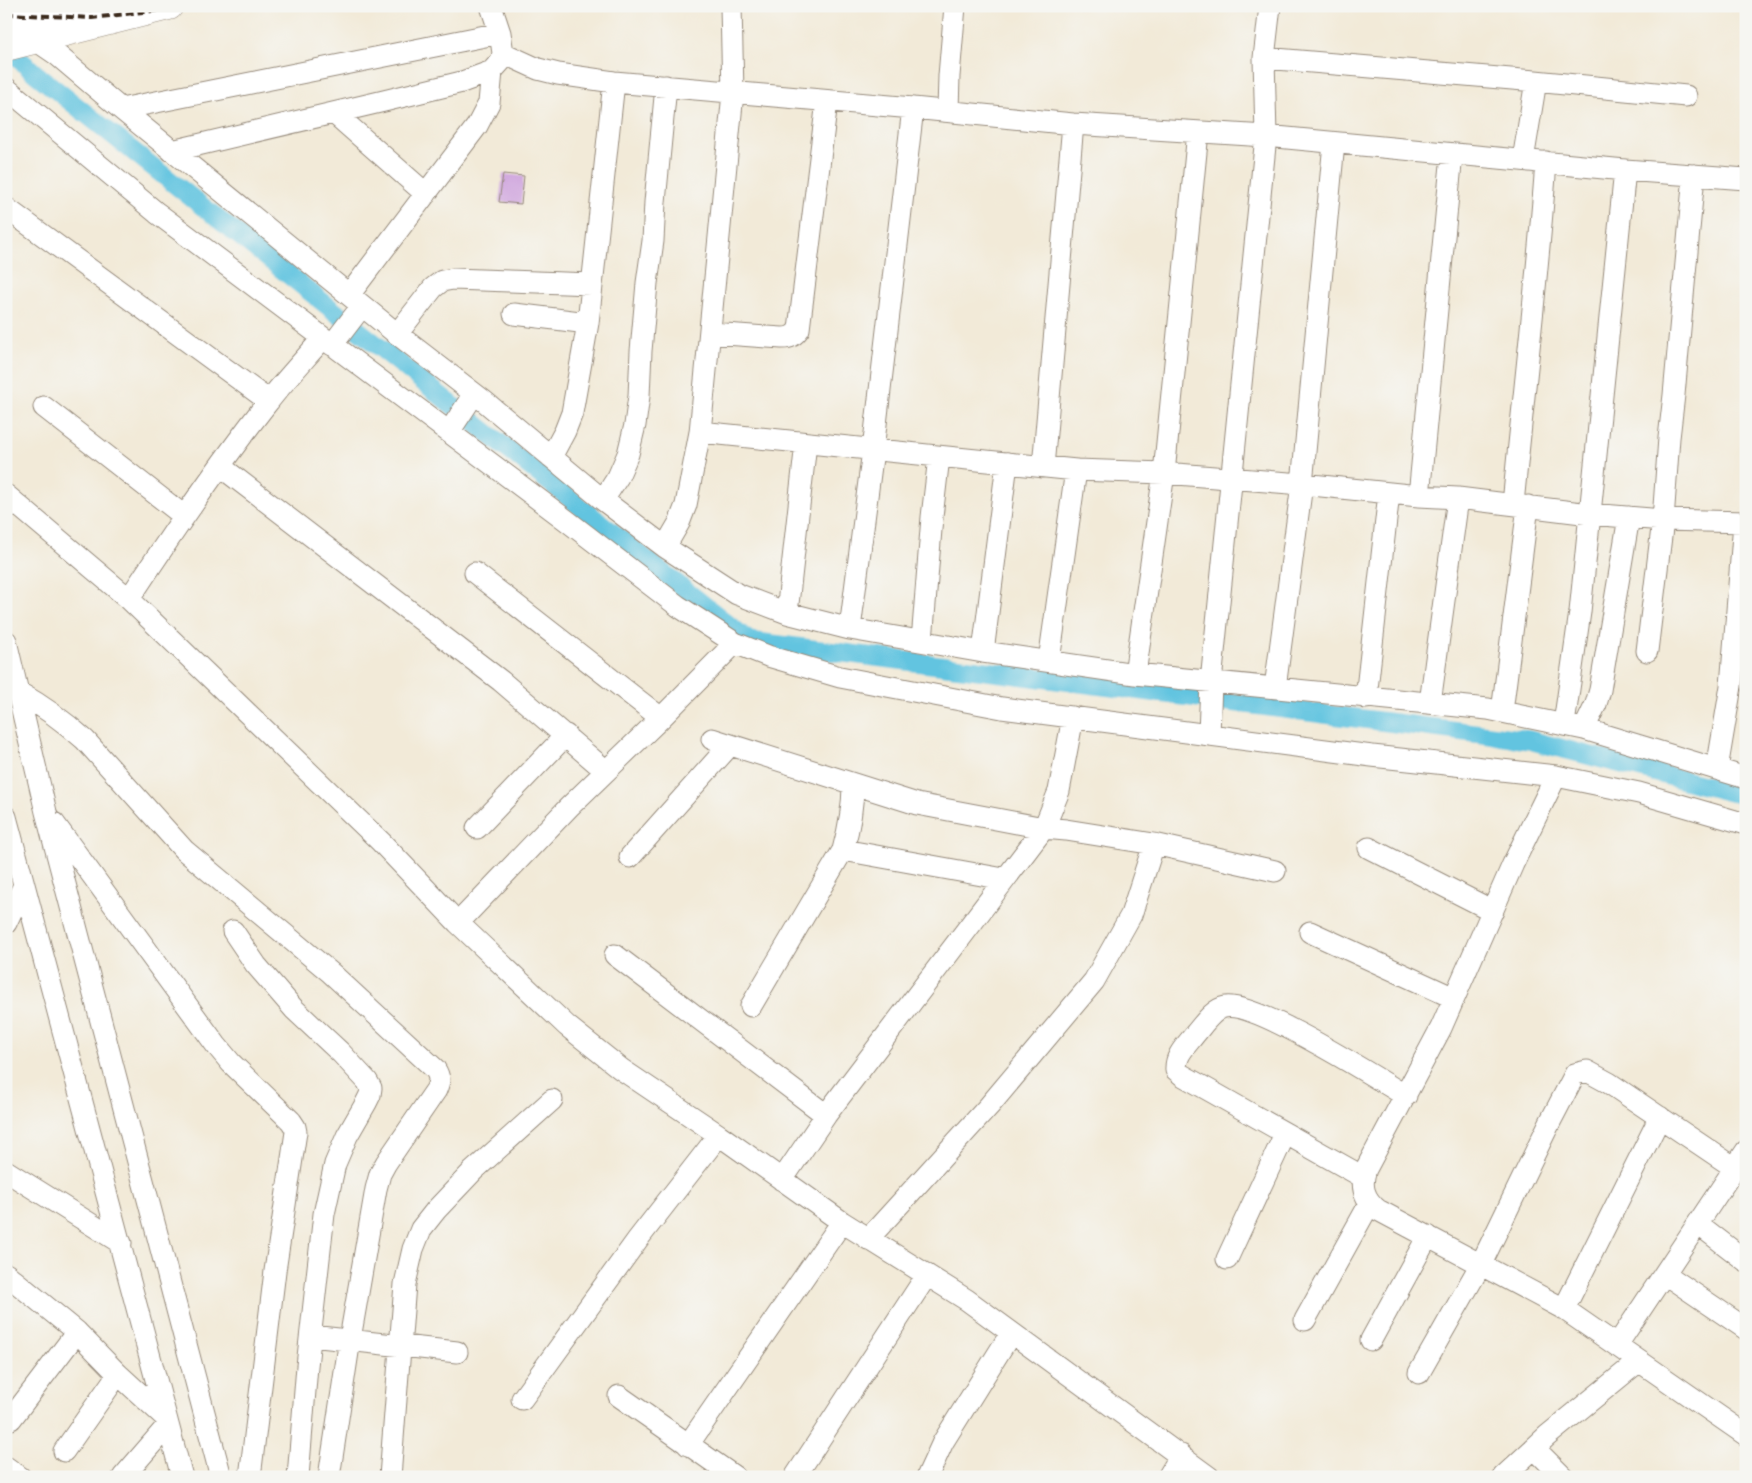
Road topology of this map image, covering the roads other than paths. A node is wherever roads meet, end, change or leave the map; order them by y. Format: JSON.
{"nodes":[{"id":1,"x":75,"y":6,"type":"edge"},
{"id":2,"x":169,"y":6,"type":"edge"},
{"id":3,"x":490,"y":6,"type":"edge"},
{"id":4,"x":730,"y":6,"type":"edge"},
{"id":5,"x":955,"y":6,"type":"edge"},
{"id":6,"x":1270,"y":6,"type":"edge"},
{"id":7,"x":44,"y":10,"type":"edge"},
{"id":8,"x":15,"y":38,"type":"edge"},
{"id":9,"x":502,"y":43,"type":"junction"},
{"id":10,"x":1264,"y":58,"type":"junction"},
{"id":11,"x":492,"y":71,"type":"junction"},
{"id":12,"x":1535,"y":81,"type":"junction"},
{"id":13,"x":614,"y":82,"type":"junction"},
{"id":14,"x":666,"y":86,"type":"junction"},
{"id":15,"x":6,"y":88,"type":"edge"},
{"id":16,"x":733,"y":93,"type":"junction"},
{"id":17,"x":1686,"y":96,"type":"dead end"},
{"id":18,"x":827,"y":101,"type":"junction"},
{"id":19,"x":913,"y":108,"type":"junction"},
{"id":20,"x":120,"y":109,"type":"junction"},
{"id":21,"x":948,"y":111,"type":"junction"},
{"id":22,"x":334,"y":113,"type":"junction"},
{"id":23,"x":1073,"y":124,"type":"junction"},
{"id":24,"x":1198,"y":132,"type":"junction"},
{"id":25,"x":1266,"y":136,"type":"junction"},
{"id":26,"x":1334,"y":143,"type":"junction"},
{"id":27,"x":172,"y":151,"type":"junction"},
{"id":28,"x":1452,"y":154,"type":"junction"},
{"id":29,"x":1524,"y":160,"type":"junction"},
{"id":30,"x":1546,"y":162,"type":"junction"},
{"id":31,"x":1625,"y":170,"type":"junction"},
{"id":32,"x":1694,"y":175,"type":"junction"},
{"id":33,"x":1746,"y":180,"type":"edge"},
{"id":34,"x":426,"y":194,"type":"junction"},
{"id":35,"x":6,"y":208,"type":"edge"},
{"id":36,"x":592,"y":284,"type":"junction"},
{"id":37,"x":514,"y":314,"type":"dead end"},
{"id":38,"x":344,"y":322,"type":"junction"},
{"id":39,"x":588,"y":323,"type":"junction"},
{"id":40,"x":711,"y":333,"type":"junction"},
{"id":41,"x":397,"y":334,"type":"junction"},
{"id":42,"x":269,"y":401,"type":"junction"},
{"id":43,"x":44,"y":407,"type":"dead end"},
{"id":44,"x":462,"y":412,"type":"junction"},
{"id":45,"x":700,"y":432,"type":"junction"},
{"id":46,"x":806,"y":443,"type":"junction"},
{"id":47,"x":873,"y":450,"type":"junction"},
{"id":48,"x":551,"y":457,"type":"junction"},
{"id":49,"x":939,"y":457,"type":"junction"},
{"id":50,"x":1007,"y":463,"type":"junction"},
{"id":51,"x":220,"y":466,"type":"junction"},
{"id":52,"x":1043,"y":466,"type":"junction"},
{"id":53,"x":1076,"y":470,"type":"junction"},
{"id":54,"x":1164,"y":473,"type":"junction"},
{"id":55,"x":1232,"y":478,"type":"junction"},
{"id":56,"x":1302,"y":484,"type":"junction"},
{"id":57,"x":1389,"y":493,"type":"junction"},
{"id":58,"x":6,"y":495,"type":"edge"},
{"id":59,"x":1419,"y":496,"type":"junction"},
{"id":60,"x":1458,"y":498,"type":"junction"},
{"id":61,"x":603,"y":500,"type":"junction"},
{"id":62,"x":1521,"y":505,"type":"junction"},
{"id":63,"x":1590,"y":514,"type":"junction"},
{"id":64,"x":184,"y":516,"type":"junction"},
{"id":65,"x":1629,"y":517,"type":"junction"},
{"id":66,"x":1663,"y":520,"type":"junction"},
{"id":67,"x":1745,"y":522,"type":"edge"},
{"id":68,"x":665,"y":547,"type":"junction"},
{"id":69,"x":475,"y":573,"type":"dead end"},
{"id":70,"x":1742,"y":592,"type":"edge"},
{"id":71,"x":129,"y":599,"type":"junction"},
{"id":72,"x":786,"y":613,"type":"junction"},
{"id":73,"x":850,"y":629,"type":"junction"},
{"id":74,"x":6,"y":641,"type":"edge"},
{"id":75,"x":922,"y":641,"type":"junction"},
{"id":76,"x":735,"y":642,"type":"junction"},
{"id":77,"x":1647,"y":651,"type":"dead end"},
{"id":78,"x":983,"y":652,"type":"junction"},
{"id":79,"x":1049,"y":662,"type":"junction"},
{"id":80,"x":1135,"y":674,"type":"junction"},
{"id":81,"x":1738,"y":686,"type":"edge"},
{"id":82,"x":1275,"y":688,"type":"junction"},
{"id":83,"x":1211,"y":690,"type":"junction"},
{"id":84,"x":18,"y":692,"type":"junction"},
{"id":85,"x":1366,"y":698,"type":"junction"},
{"id":86,"x":1430,"y":703,"type":"junction"},
{"id":87,"x":1502,"y":712,"type":"junction"},
{"id":88,"x":1073,"y":717,"type":"junction"},
{"id":89,"x":660,"y":718,"type":"junction"},
{"id":90,"x":1574,"y":726,"type":"junction"},
{"id":91,"x":1210,"y":727,"type":"junction"},
{"id":92,"x":566,"y":735,"type":"junction"},
{"id":93,"x":1716,"y":769,"type":"junction"},
{"id":94,"x":606,"y":771,"type":"junction"},
{"id":95,"x":1556,"y":776,"type":"junction"},
{"id":96,"x":1746,"y":778,"type":"edge"},
{"id":97,"x":853,"y":785,"type":"junction"},
{"id":98,"x":46,"y":812,"type":"junction"},
{"id":99,"x":6,"y":817,"type":"edge"},
{"id":100,"x":1746,"y":824,"type":"edge"},
{"id":101,"x":477,"y":828,"type":"dead end"},
{"id":102,"x":1044,"y":828,"type":"junction"},
{"id":103,"x":1154,"y":844,"type":"junction"},
{"id":104,"x":1370,"y":848,"type":"dead end"},
{"id":105,"x":843,"y":850,"type":"junction"},
{"id":106,"x":630,"y":857,"type":"dead end"},
{"id":107,"x":1274,"y":871,"type":"dead end"},
{"id":108,"x":1004,"y":879,"type":"junction"},
{"id":109,"x":24,"y":885,"type":"junction"},
{"id":110,"x":1493,"y":911,"type":"junction"},
{"id":111,"x":6,"y":922,"type":"edge"},
{"id":112,"x":458,"y":923,"type":"junction"},
{"id":113,"x":233,"y":932,"type":"dead end"},
{"id":114,"x":1310,"y":932,"type":"dead end"},
{"id":115,"x":615,"y":956,"type":"dead end"},
{"id":116,"x":1454,"y":998,"type":"junction"},
{"id":117,"x":751,"y":1006,"type":"dead end"},
{"id":118,"x":1406,"y":1096,"type":"junction"},
{"id":119,"x":552,"y":1100,"type":"dead end"},
{"id":120,"x":826,"y":1115,"type":"junction"},
{"id":121,"x":1660,"y":1117,"type":"junction"},
{"id":122,"x":1285,"y":1134,"type":"junction"},
{"id":123,"x":719,"y":1135,"type":"junction"},
{"id":124,"x":1740,"y":1160,"type":"edge"},
{"id":125,"x":6,"y":1171,"type":"edge"},
{"id":126,"x":1363,"y":1177,"type":"junction"},
{"id":127,"x":782,"y":1180,"type":"junction"},
{"id":128,"x":1370,"y":1203,"type":"junction"},
{"id":129,"x":842,"y":1222,"type":"junction"},
{"id":130,"x":1698,"y":1224,"type":"junction"},
{"id":131,"x":1428,"y":1236,"type":"junction"},
{"id":132,"x":868,"y":1239,"type":"junction"},
{"id":133,"x":121,"y":1243,"type":"junction"},
{"id":134,"x":1227,"y":1259,"type":"dead end"},
{"id":135,"x":1746,"y":1261,"type":"edge"},
{"id":136,"x":1481,"y":1264,"type":"junction"},
{"id":137,"x":6,"y":1274,"type":"edge"},
{"id":138,"x":1665,"y":1274,"type":"junction"},
{"id":139,"x":927,"y":1275,"type":"junction"},
{"id":140,"x":1564,"y":1309,"type":"junction"},
{"id":141,"x":1305,"y":1320,"type":"dead end"},
{"id":142,"x":1746,"y":1329,"type":"edge"},
{"id":143,"x":77,"y":1332,"type":"junction"},
{"id":144,"x":1011,"y":1333,"type":"junction"},
{"id":145,"x":311,"y":1336,"type":"junction"},
{"id":146,"x":350,"y":1339,"type":"junction"},
{"id":147,"x":1370,"y":1340,"type":"dead end"},
{"id":148,"x":399,"y":1344,"type":"junction"},
{"id":149,"x":1617,"y":1345,"type":"junction"},
{"id":150,"x":457,"y":1352,"type":"dead end"},
{"id":151,"x":1639,"y":1361,"type":"junction"},
{"id":152,"x":1419,"y":1373,"type":"dead end"},
{"id":153,"x":118,"y":1374,"type":"junction"},
{"id":154,"x":619,"y":1396,"type":"dead end"},
{"id":155,"x":522,"y":1399,"type":"dead end"},
{"id":156,"x":11,"y":1420,"type":"dead end"},
{"id":157,"x":167,"y":1421,"type":"junction"},
{"id":158,"x":1746,"y":1435,"type":"edge"},
{"id":159,"x":688,"y":1446,"type":"junction"},
{"id":160,"x":1534,"y":1448,"type":"junction"},
{"id":161,"x":64,"y":1451,"type":"dead end"},
{"id":162,"x":1181,"y":1455,"type":"junction"},
{"id":163,"x":6,"y":1467,"type":"edge"},
{"id":164,"x":20,"y":1477,"type":"edge"},
{"id":165,"x":123,"y":1477,"type":"edge"},
{"id":166,"x":182,"y":1477,"type":"edge"},
{"id":167,"x":221,"y":1477,"type":"edge"},
{"id":168,"x":250,"y":1477,"type":"edge"},
{"id":169,"x":298,"y":1477,"type":"edge"},
{"id":170,"x":329,"y":1477,"type":"edge"},
{"id":171,"x":390,"y":1477,"type":"edge"},
{"id":172,"x":735,"y":1477,"type":"edge"},
{"id":173,"x":795,"y":1477,"type":"edge"},
{"id":174,"x":926,"y":1477,"type":"edge"},
{"id":175,"x":1168,"y":1477,"type":"edge"},
{"id":176,"x":1209,"y":1477,"type":"edge"},
{"id":177,"x":1503,"y":1477,"type":"edge"},
{"id":178,"x":1563,"y":1477,"type":"edge"}],
"edges":[{"from":1,"to":7,"type":"highway"},
{"from":2,"to":8,"type":"highway"},
{"from":3,"to":9,"type":"street"},
{"from":4,"to":16,"type":"street"},
{"from":5,"to":21,"type":"street"},
{"from":6,"to":10,"type":"street"},
{"from":7,"to":8,"type":"highway"},
{"from":8,"to":20,"type":"street"},
{"from":9,"to":11,"type":"street"},
{"from":9,"to":13,"type":"street"},
{"from":9,"to":20,"type":"street"},
{"from":10,"to":12,"type":"street"},
{"from":10,"to":25,"type":"street"},
{"from":11,"to":22,"type":"street"},
{"from":11,"to":34,"type":"street"},
{"from":12,"to":17,"type":"street"},
{"from":12,"to":29,"type":"street"},
{"from":13,"to":14,"type":"street"},
{"from":13,"to":36,"type":"street"},
{"from":14,"to":16,"type":"street"},
{"from":14,"to":61,"type":"street"},
{"from":15,"to":38,"type":"street"},
{"from":16,"to":18,"type":"street"},
{"from":16,"to":40,"type":"street"},
{"from":18,"to":19,"type":"street"},
{"from":18,"to":40,"type":"street"},
{"from":19,"to":21,"type":"street"},
{"from":19,"to":47,"type":"street"},
{"from":20,"to":27,"type":"street"},
{"from":21,"to":23,"type":"street"},
{"from":22,"to":27,"type":"street"},
{"from":22,"to":34,"type":"street"},
{"from":23,"to":24,"type":"street"},
{"from":23,"to":52,"type":"street"},
{"from":24,"to":25,"type":"street"},
{"from":24,"to":54,"type":"street"},
{"from":25,"to":26,"type":"street"},
{"from":25,"to":55,"type":"street"},
{"from":26,"to":28,"type":"street"},
{"from":26,"to":56,"type":"street"},
{"from":27,"to":38,"type":"street"},
{"from":28,"to":29,"type":"street"},
{"from":28,"to":59,"type":"street"},
{"from":29,"to":30,"type":"street"},
{"from":30,"to":31,"type":"street"},
{"from":30,"to":62,"type":"street"},
{"from":31,"to":32,"type":"street"},
{"from":31,"to":63,"type":"street"},
{"from":32,"to":33,"type":"street"},
{"from":32,"to":66,"type":"street"},
{"from":34,"to":38,"type":"street"},
{"from":35,"to":42,"type":"street"},
{"from":36,"to":39,"type":"street"},
{"from":36,"to":41,"type":"street"},
{"from":37,"to":39,"type":"street"},
{"from":38,"to":41,"type":"street"},
{"from":38,"to":42,"type":"street"},
{"from":38,"to":44,"type":"street"},
{"from":39,"to":48,"type":"street"},
{"from":40,"to":45,"type":"street"},
{"from":41,"to":44,"type":"street"},
{"from":42,"to":51,"type":"street"},
{"from":43,"to":64,"type":"street"},
{"from":44,"to":48,"type":"street"},
{"from":44,"to":76,"type":"street"},
{"from":45,"to":46,"type":"street"},
{"from":45,"to":68,"type":"street"},
{"from":46,"to":47,"type":"street"},
{"from":46,"to":72,"type":"street"},
{"from":47,"to":49,"type":"street"},
{"from":47,"to":73,"type":"street"},
{"from":48,"to":61,"type":"street"},
{"from":49,"to":50,"type":"street"},
{"from":49,"to":75,"type":"street"},
{"from":50,"to":52,"type":"street"},
{"from":50,"to":78,"type":"street"},
{"from":51,"to":64,"type":"street"},
{"from":51,"to":92,"type":"street"},
{"from":52,"to":53,"type":"street"},
{"from":53,"to":54,"type":"street"},
{"from":53,"to":79,"type":"street"},
{"from":54,"to":55,"type":"street"},
{"from":54,"to":80,"type":"street"},
{"from":55,"to":56,"type":"street"},
{"from":55,"to":83,"type":"street"},
{"from":56,"to":57,"type":"street"},
{"from":56,"to":82,"type":"street"},
{"from":57,"to":59,"type":"street"},
{"from":57,"to":85,"type":"street"},
{"from":58,"to":71,"type":"street"},
{"from":59,"to":60,"type":"street"},
{"from":60,"to":62,"type":"street"},
{"from":60,"to":86,"type":"street"},
{"from":61,"to":68,"type":"street"},
{"from":62,"to":63,"type":"street"},
{"from":62,"to":87,"type":"street"},
{"from":63,"to":65,"type":"street"},
{"from":63,"to":90,"type":"street"},
{"from":64,"to":71,"type":"street"},
{"from":65,"to":66,"type":"street"},
{"from":65,"to":90,"type":"street"},
{"from":66,"to":67,"type":"street"},
{"from":66,"to":77,"type":"street"},
{"from":67,"to":70,"type":"street"},
{"from":68,"to":72,"type":"street"},
{"from":69,"to":89,"type":"street"},
{"from":70,"to":81,"type":"street"},
{"from":71,"to":112,"type":"street"},
{"from":72,"to":73,"type":"street"},
{"from":73,"to":75,"type":"street"},
{"from":74,"to":84,"type":"street"},
{"from":75,"to":78,"type":"street"},
{"from":76,"to":88,"type":"street"},
{"from":76,"to":89,"type":"street"},
{"from":78,"to":79,"type":"street"},
{"from":79,"to":80,"type":"street"},
{"from":80,"to":83,"type":"street"},
{"from":81,"to":93,"type":"street"},
{"from":82,"to":83,"type":"street"},
{"from":82,"to":85,"type":"street"},
{"from":83,"to":91,"type":"street"},
{"from":84,"to":98,"type":"street"},
{"from":84,"to":146,"type":"street"},
{"from":85,"to":86,"type":"street"},
{"from":86,"to":87,"type":"street"},
{"from":87,"to":90,"type":"street"},
{"from":88,"to":91,"type":"street"},
{"from":88,"to":102,"type":"street"},
{"from":89,"to":94,"type":"street"},
{"from":90,"to":93,"type":"street"},
{"from":91,"to":95,"type":"street"},
{"from":92,"to":94,"type":"street"},
{"from":92,"to":101,"type":"street"},
{"from":93,"to":96,"type":"street"},
{"from":94,"to":112,"type":"street"},
{"from":95,"to":100,"type":"street"},
{"from":95,"to":110,"type":"street"},
{"from":97,"to":102,"type":"street"},
{"from":97,"to":105,"type":"street"},
{"from":97,"to":106,"type":"street"},
{"from":98,"to":167,"type":"street"},
{"from":98,"to":168,"type":"street"},
{"from":99,"to":109,"type":"street"},
{"from":102,"to":103,"type":"street"},
{"from":102,"to":108,"type":"street"},
{"from":103,"to":107,"type":"street"},
{"from":103,"to":132,"type":"street"},
{"from":104,"to":110,"type":"street"},
{"from":105,"to":108,"type":"street"},
{"from":105,"to":117,"type":"street"},
{"from":108,"to":120,"type":"street"},
{"from":109,"to":111,"type":"street"},
{"from":109,"to":133,"type":"street"},
{"from":110,"to":116,"type":"street"},
{"from":112,"to":123,"type":"street"},
{"from":113,"to":145,"type":"street"},
{"from":114,"to":116,"type":"street"},
{"from":115,"to":120,"type":"street"},
{"from":116,"to":118,"type":"street"},
{"from":118,"to":122,"type":"street"},
{"from":118,"to":126,"type":"street"},
{"from":119,"to":148,"type":"street"},
{"from":120,"to":127,"type":"street"},
{"from":121,"to":124,"type":"street"},
{"from":121,"to":136,"type":"street"},
{"from":121,"to":140,"type":"street"},
{"from":122,"to":126,"type":"street"},
{"from":122,"to":134,"type":"street"},
{"from":123,"to":127,"type":"street"},
{"from":123,"to":155,"type":"street"},
{"from":124,"to":130,"type":"street"},
{"from":125,"to":133,"type":"street"},
{"from":126,"to":128,"type":"street"},
{"from":127,"to":129,"type":"street"},
{"from":128,"to":131,"type":"street"},
{"from":128,"to":141,"type":"street"},
{"from":129,"to":132,"type":"street"},
{"from":129,"to":159,"type":"street"},
{"from":130,"to":135,"type":"street"},
{"from":130,"to":138,"type":"street"},
{"from":131,"to":136,"type":"street"},
{"from":131,"to":147,"type":"street"},
{"from":132,"to":139,"type":"street"},
{"from":133,"to":157,"type":"street"},
{"from":136,"to":140,"type":"street"},
{"from":136,"to":152,"type":"street"},
{"from":137,"to":143,"type":"street"},
{"from":138,"to":142,"type":"street"},
{"from":138,"to":149,"type":"street"},
{"from":139,"to":144,"type":"street"},
{"from":139,"to":173,"type":"street"},
{"from":140,"to":149,"type":"street"},
{"from":143,"to":153,"type":"street"},
{"from":143,"to":156,"type":"street"},
{"from":144,"to":162,"type":"street"},
{"from":144,"to":174,"type":"street"},
{"from":145,"to":146,"type":"street"},
{"from":145,"to":169,"type":"street"},
{"from":146,"to":148,"type":"street"},
{"from":146,"to":170,"type":"street"},
{"from":148,"to":150,"type":"street"},
{"from":148,"to":171,"type":"street"},
{"from":149,"to":151,"type":"street"},
{"from":151,"to":158,"type":"street"},
{"from":151,"to":160,"type":"street"},
{"from":153,"to":157,"type":"street"},
{"from":153,"to":161,"type":"street"},
{"from":154,"to":159,"type":"street"},
{"from":157,"to":165,"type":"street"},
{"from":157,"to":166,"type":"street"},
{"from":159,"to":172,"type":"street"},
{"from":160,"to":177,"type":"street"},
{"from":160,"to":178,"type":"street"},
{"from":162,"to":175,"type":"street"},
{"from":162,"to":176,"type":"street"},
{"from":163,"to":164,"type":"street"}]}
